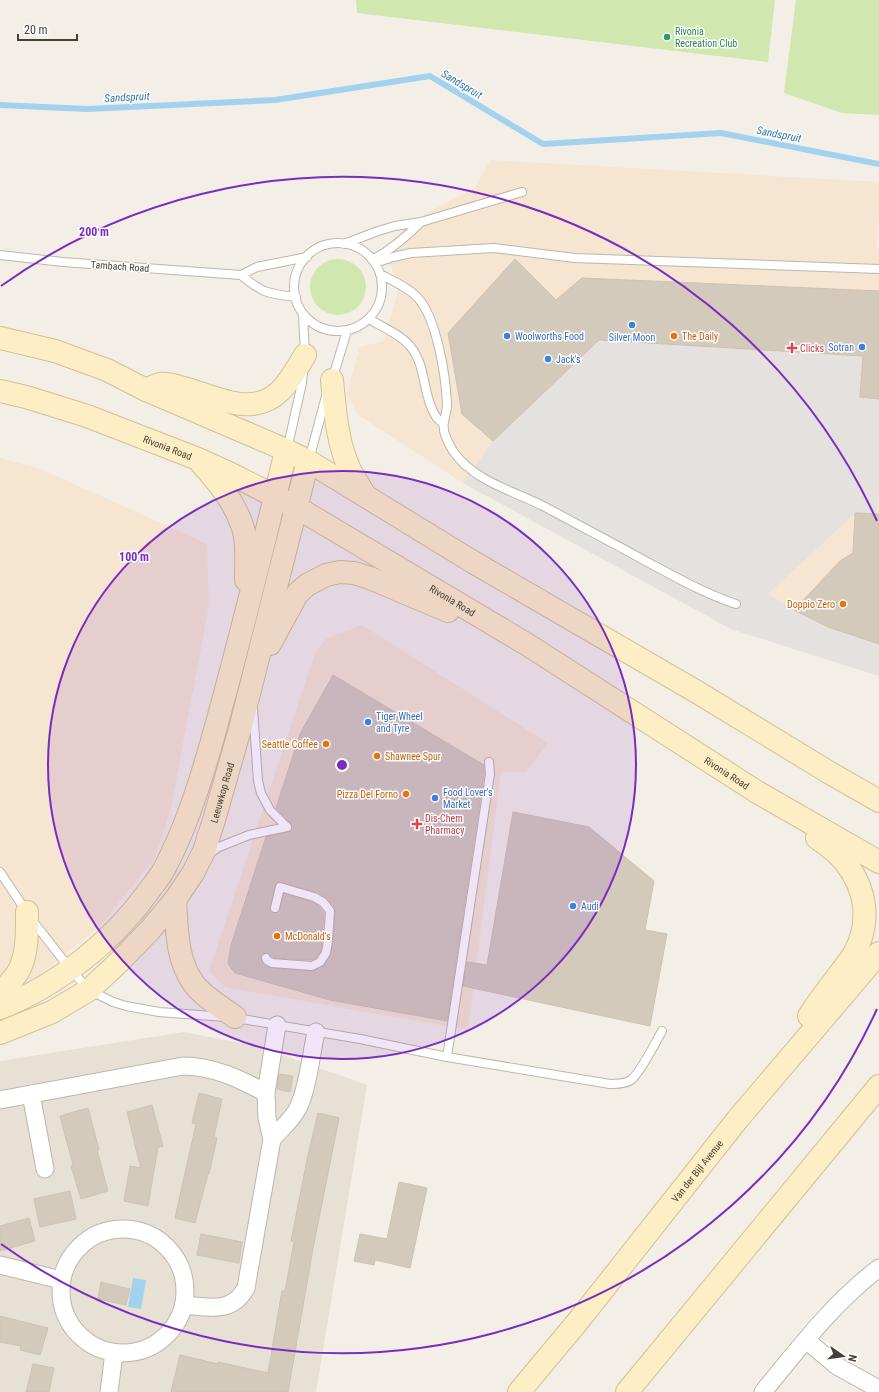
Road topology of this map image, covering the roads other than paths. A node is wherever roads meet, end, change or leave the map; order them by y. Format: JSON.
{"nodes":[{"id":1,"x":522,"y":192,"type":"dead end"},
{"id":2,"x":420,"y":222,"type":"junction"},
{"id":3,"x":344,"y":244,"type":"junction"},
{"id":4,"x":0,"y":255,"type":"edge"},
{"id":5,"x":307,"y":257,"type":"junction"},
{"id":6,"x":374,"y":261,"type":"junction"},
{"id":7,"x":879,"y":269,"type":"edge"},
{"id":8,"x":380,"y":274,"type":"junction"},
{"id":9,"x":241,"y":275,"type":"junction"},
{"id":10,"x":296,"y":297,"type":"junction"},
{"id":11,"x":303,"y":314,"type":"junction"},
{"id":12,"x":369,"y":319,"type":"junction"},
{"id":13,"x":347,"y":331,"type":"junction"},
{"id":14,"x":0,"y":338,"type":"edge"},
{"id":15,"x":305,"y":355,"type":"junction"},
{"id":16,"x":332,"y":380,"type":"junction"},
{"id":17,"x":146,"y":390,"type":"junction"},
{"id":18,"x":0,"y":391,"type":"edge"},
{"id":19,"x":443,"y":424,"type":"junction"},
{"id":20,"x":286,"y":450,"type":"junction"},
{"id":21,"x":198,"y":459,"type":"junction"},
{"id":22,"x":308,"y":461,"type":"junction"},
{"id":23,"x":365,"y":495,"type":"junction"},
{"id":24,"x":276,"y":496,"type":"junction"},
{"id":25,"x":296,"y":507,"type":"junction"},
{"id":26,"x":736,"y":604,"type":"dead end"},
{"id":27,"x":248,"y":606,"type":"junction"},
{"id":28,"x":528,"y":645,"type":"junction"},
{"id":29,"x":252,"y":681,"type":"junction"},
{"id":30,"x":489,"y":762,"type":"dead end"},
{"id":31,"x":757,"y":792,"type":"junction"},
{"id":32,"x":879,"y":801,"type":"edge"},
{"id":33,"x":200,"y":860,"type":"junction"},
{"id":34,"x":879,"y":862,"type":"edge"},
{"id":35,"x":1,"y":875,"type":"edge"},
{"id":36,"x":175,"y":900,"type":"junction"},
{"id":37,"x":275,"y":908,"type":"dead end"},
{"id":38,"x":27,"y":912,"type":"junction"},
{"id":39,"x":879,"y":953,"type":"edge"},
{"id":40,"x":266,"y":958,"type":"dead end"},
{"id":41,"x":71,"y":970,"type":"junction"},
{"id":42,"x":89,"y":990,"type":"junction"},
{"id":43,"x":0,"y":994,"type":"edge"},
{"id":44,"x":0,"y":1008,"type":"edge"},
{"id":45,"x":234,"y":1017,"type":"junction"},
{"id":46,"x":277,"y":1026,"type":"junction"},
{"id":47,"x":662,"y":1031,"type":"dead end"},
{"id":48,"x":316,"y":1032,"type":"junction"},
{"id":49,"x":0,"y":1033,"type":"edge"},
{"id":50,"x":447,"y":1056,"type":"junction"},
{"id":51,"x":879,"y":1086,"type":"edge"},
{"id":52,"x":266,"y":1093,"type":"junction"},
{"id":53,"x":31,"y":1094,"type":"junction"},
{"id":54,"x":0,"y":1100,"type":"edge"},
{"id":55,"x":736,"y":1120,"type":"junction"},
{"id":56,"x":272,"y":1139,"type":"junction"},
{"id":57,"x":45,"y":1169,"type":"dead end"},
{"id":58,"x":0,"y":1265,"type":"edge"},
{"id":59,"x":879,"y":1268,"type":"edge"},
{"id":60,"x":61,"y":1280,"type":"junction"},
{"id":61,"x":184,"y":1306,"type":"junction"},
{"id":62,"x":806,"y":1340,"type":"junction"},
{"id":63,"x":114,"y":1353,"type":"junction"},
{"id":64,"x":108,"y":1392,"type":"edge"},
{"id":65,"x":519,"y":1392,"type":"edge"},
{"id":66,"x":627,"y":1392,"type":"edge"},
{"id":67,"x":763,"y":1392,"type":"edge"},
{"id":68,"x":879,"y":1392,"type":"edge"}],
"edges":[{"from":1,"to":2,"type":"lane"},
{"from":2,"to":3,"type":"lane"},
{"from":2,"to":6,"type":"lane"},
{"from":3,"to":5,"type":"lane","name":"Tambach Road"},
{"from":3,"to":6,"type":"lane","name":"Tambach Road"},
{"from":4,"to":9,"type":"lane","name":"Tambach Road"},
{"from":5,"to":9,"type":"lane","name":"Tambach Road"},
{"from":5,"to":10,"type":"lane","name":"Tambach Road"},
{"from":6,"to":7,"type":"lane"},
{"from":6,"to":8,"type":"lane"},
{"from":8,"to":12,"type":"lane"},
{"from":8,"to":19,"type":"lane"},
{"from":9,"to":10,"type":"lane"},
{"from":10,"to":11,"type":"lane","name":"Tambach Road"},
{"from":11,"to":13,"type":"lane","name":"Tambach Road"},
{"from":11,"to":15,"type":"lane","name":"Tambach Road"},
{"from":12,"to":13,"type":"lane"},
{"from":12,"to":19,"type":"lane"},
{"from":13,"to":16,"type":"lane"},
{"from":14,"to":17,"type":"main road"},
{"from":15,"to":17,"type":"main road"},
{"from":15,"to":20,"type":"lane","name":"Tambach Road"},
{"from":16,"to":22,"type":"lane"},
{"from":16,"to":23,"type":"main road"},
{"from":17,"to":20,"type":"main road"},
{"from":18,"to":21,"type":"main road","name":"Rivonia Road"},
{"from":19,"to":26,"type":"lane"},
{"from":20,"to":22,"type":"main road"},
{"from":20,"to":24,"type":"main road"},
{"from":21,"to":24,"type":"main road","name":"Rivonia Road"},
{"from":21,"to":27,"type":"main road"},
{"from":22,"to":23,"type":"main road"},
{"from":22,"to":25,"type":"main road","name":"Leeuwkop Road"},
{"from":23,"to":32,"type":"main road"},
{"from":24,"to":25,"type":"main road","name":"Rivonia Road"},
{"from":24,"to":27,"type":"main road"},
{"from":25,"to":28,"type":"main road","name":"Rivonia Road"},
{"from":25,"to":29,"type":"main road","name":"Leeuwkop Road"},
{"from":27,"to":41,"type":"main road"},
{"from":28,"to":29,"type":"main road"},
{"from":28,"to":31,"type":"main road","name":"Rivonia Road"},
{"from":29,"to":33,"type":"main road","name":"Leeuwkop Road"},
{"from":29,"to":33,"type":"lane"},
{"from":30,"to":50,"type":"lane"},
{"from":31,"to":34,"type":"main road","name":"Rivonia Road"},
{"from":31,"to":55,"type":"main road"},
{"from":33,"to":36,"type":"main road","name":"Leeuwkop Road"},
{"from":35,"to":38,"type":"lane"},
{"from":36,"to":42,"type":"main road","name":"Leeuwkop Road"},
{"from":36,"to":45,"type":"main road"},
{"from":37,"to":40,"type":"lane"},
{"from":38,"to":41,"type":"lane"},
{"from":38,"to":43,"type":"main road"},
{"from":39,"to":55,"type":"main road","name":"Van der Bijl Avenue"},
{"from":41,"to":42,"type":"lane"},
{"from":41,"to":44,"type":"main road"},
{"from":42,"to":45,"type":"lane"},
{"from":42,"to":49,"type":"main road","name":"Leeuwkop Road"},
{"from":45,"to":46,"type":"lane"},
{"from":46,"to":48,"type":"lane"},
{"from":46,"to":52,"type":"street"},
{"from":47,"to":50,"type":"lane"},
{"from":48,"to":50,"type":"lane"},
{"from":48,"to":56,"type":"street"},
{"from":51,"to":66,"type":"main road"},
{"from":52,"to":53,"type":"street"},
{"from":52,"to":56,"type":"street"},
{"from":53,"to":54,"type":"street"},
{"from":53,"to":57,"type":"street"},
{"from":55,"to":65,"type":"main road","name":"Van der Bijl Avenue"},
{"from":56,"to":61,"type":"street"},
{"from":58,"to":60,"type":"street"},
{"from":59,"to":62,"type":"street"},
{"from":60,"to":61,"type":"street"},
{"from":60,"to":63,"type":"street"},
{"from":61,"to":63,"type":"street"},
{"from":62,"to":67,"type":"street"},
{"from":62,"to":68,"type":"street"},
{"from":63,"to":64,"type":"street"}]}
